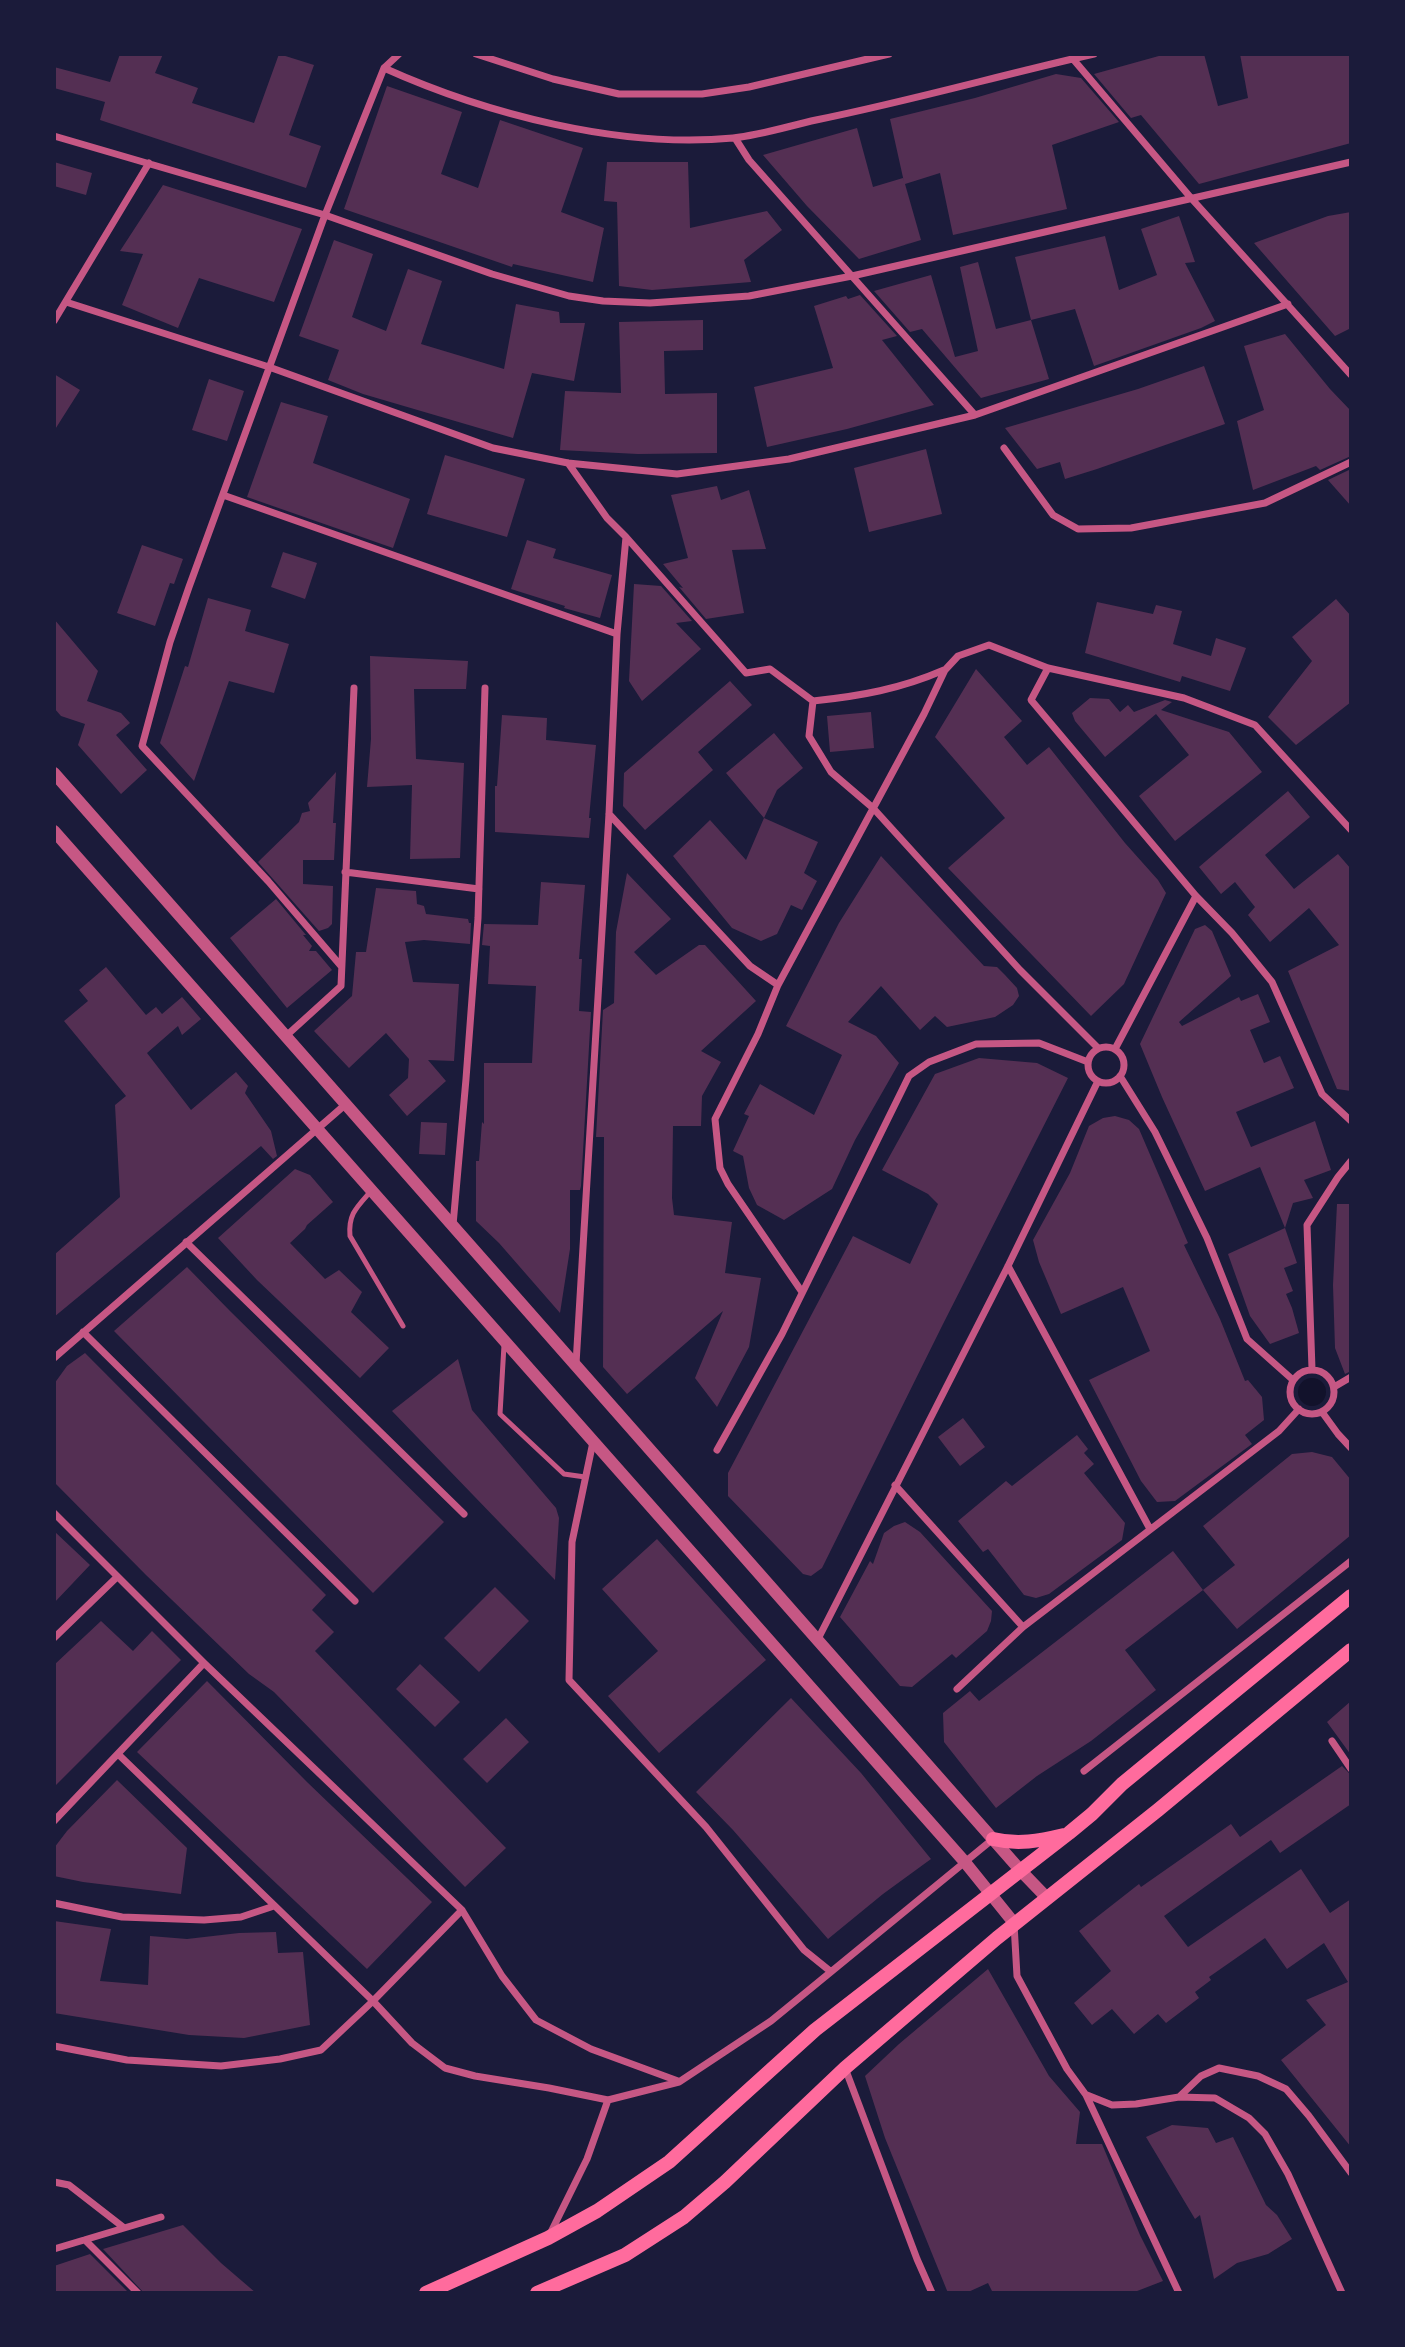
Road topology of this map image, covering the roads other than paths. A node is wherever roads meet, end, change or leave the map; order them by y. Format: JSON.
{"nodes":[{"id":1,"x":399,"y":54,"type":"edge"},
{"id":2,"x":476,"y":54,"type":"edge"},
{"id":3,"x":889,"y":54,"type":"edge"},
{"id":4,"x":1094,"y":54,"type":"edge"},
{"id":5,"x":1073,"y":59,"type":"junction"},
{"id":6,"x":384,"y":68,"type":"junction"},
{"id":7,"x":54,"y":136,"type":"edge"},
{"id":8,"x":736,"y":138,"type":"junction"},
{"id":9,"x":1351,"y":162,"type":"edge"},
{"id":10,"x":149,"y":163,"type":"junction"},
{"id":11,"x":1191,"y":198,"type":"junction"},
{"id":12,"x":325,"y":215,"type":"junction"},
{"id":13,"x":852,"y":276,"type":"junction"},
{"id":14,"x":66,"y":302,"type":"junction"},
{"id":15,"x":1288,"y":304,"type":"junction"},
{"id":16,"x":54,"y":321,"type":"edge"},
{"id":17,"x":269,"y":367,"type":"junction"},
{"id":18,"x":1351,"y":375,"type":"edge"},
{"id":19,"x":975,"y":415,"type":"junction"},
{"id":20,"x":1004,"y":448,"type":"dead end"},
{"id":21,"x":1351,"y":462,"type":"edge"},
{"id":22,"x":568,"y":463,"type":"junction"},
{"id":23,"x":223,"y":495,"type":"junction"},
{"id":24,"x":626,"y":537,"type":"junction"},
{"id":25,"x":617,"y":634,"type":"junction"},
{"id":26,"x":1048,"y":668,"type":"junction"},
{"id":27,"x":945,"y":670,"type":"junction"},
{"id":28,"x":354,"y":688,"type":"dead end"},
{"id":29,"x":485,"y":688,"type":"dead end"},
{"id":30,"x":813,"y":701,"type":"junction"},
{"id":31,"x":54,"y":773,"type":"edge"},
{"id":32,"x":873,"y":808,"type":"junction"},
{"id":33,"x":609,"y":814,"type":"junction"},
{"id":34,"x":1351,"y":830,"type":"edge"},
{"id":35,"x":54,"y":831,"type":"edge"},
{"id":36,"x":345,"y":872,"type":"junction"},
{"id":37,"x":479,"y":890,"type":"junction"},
{"id":38,"x":1196,"y":896,"type":"junction"},
{"id":39,"x":341,"y":966,"type":"junction"},
{"id":40,"x":778,"y":985,"type":"junction"},
{"id":41,"x":286,"y":1036,"type":"junction"},
{"id":42,"x":1098,"y":1048,"type":"junction"},
{"id":43,"x":1115,"y":1049,"type":"junction"},
{"id":44,"x":1088,"y":1062,"type":"junction"},
{"id":45,"x":1120,"y":1076,"type":"junction"},
{"id":46,"x":1098,"y":1081,"type":"junction"},
{"id":47,"x":346,"y":1104,"type":"junction"},
{"id":48,"x":1351,"y":1121,"type":"edge"},
{"id":49,"x":315,"y":1129,"type":"junction"},
{"id":50,"x":1351,"y":1161,"type":"edge"},
{"id":51,"x":371,"y":1191,"type":"junction"},
{"id":52,"x":453,"y":1225,"type":"junction"},
{"id":53,"x":186,"y":1241,"type":"junction"},
{"id":54,"x":1008,"y":1266,"type":"junction"},
{"id":55,"x":802,"y":1292,"type":"junction"},
{"id":56,"x":403,"y":1326,"type":"dead end"},
{"id":57,"x":83,"y":1332,"type":"junction"},
{"id":58,"x":504,"y":1342,"type":"junction"},
{"id":59,"x":54,"y":1358,"type":"edge"},
{"id":60,"x":576,"y":1365,"type":"junction"},
{"id":61,"x":1312,"y":1369,"type":"junction"},
{"id":62,"x":1351,"y":1377,"type":"edge"},
{"id":63,"x":1293,"y":1380,"type":"junction"},
{"id":64,"x":1334,"y":1387,"type":"junction"},
{"id":65,"x":1298,"y":1409,"type":"junction"},
{"id":66,"x":1322,"y":1412,"type":"junction"},
{"id":67,"x":593,"y":1441,"type":"junction"},
{"id":68,"x":1351,"y":1448,"type":"edge"},
{"id":69,"x":717,"y":1450,"type":"dead end"},
{"id":70,"x":585,"y":1477,"type":"junction"},
{"id":71,"x":895,"y":1485,"type":"junction"},
{"id":72,"x":54,"y":1513,"type":"edge"},
{"id":73,"x":464,"y":1514,"type":"dead end"},
{"id":74,"x":1150,"y":1529,"type":"junction"},
{"id":75,"x":1351,"y":1560,"type":"edge"},
{"id":76,"x":117,"y":1577,"type":"junction"},
{"id":77,"x":1351,"y":1596,"type":"edge"},
{"id":78,"x":355,"y":1601,"type":"dead end"},
{"id":79,"x":1023,"y":1627,"type":"junction"},
{"id":80,"x":54,"y":1637,"type":"edge"},
{"id":81,"x":818,"y":1639,"type":"junction"},
{"id":82,"x":1351,"y":1650,"type":"edge"},
{"id":83,"x":204,"y":1663,"type":"junction"},
{"id":84,"x":957,"y":1689,"type":"dead end"},
{"id":85,"x":1332,"y":1741,"type":"dead end"},
{"id":86,"x":118,"y":1754,"type":"junction"},
{"id":87,"x":1351,"y":1769,"type":"edge"},
{"id":88,"x":1084,"y":1770,"type":"dead end"},
{"id":89,"x":54,"y":1821,"type":"edge"},
{"id":90,"x":1069,"y":1833,"type":"junction"},
{"id":91,"x":993,"y":1839,"type":"junction"},
{"id":92,"x":964,"y":1861,"type":"junction"},
{"id":93,"x":1021,"y":1871,"type":"junction"},
{"id":94,"x":991,"y":1893,"type":"junction"},
{"id":95,"x":1047,"y":1898,"type":"junction"},
{"id":96,"x":54,"y":1903,"type":"edge"},
{"id":97,"x":274,"y":1906,"type":"junction"},
{"id":98,"x":462,"y":1910,"type":"junction"},
{"id":99,"x":1014,"y":1923,"type":"junction"},
{"id":100,"x":830,"y":1971,"type":"junction"},
{"id":101,"x":373,"y":2001,"type":"junction"},
{"id":102,"x":54,"y":2046,"type":"edge"},
{"id":103,"x":845,"y":2068,"type":"junction"},
{"id":104,"x":679,"y":2082,"type":"junction"},
{"id":105,"x":1086,"y":2095,"type":"junction"},
{"id":106,"x":1179,"y":2096,"type":"junction"},
{"id":107,"x":608,"y":2100,"type":"junction"},
{"id":108,"x":1351,"y":2173,"type":"edge"},
{"id":109,"x":54,"y":2182,"type":"edge"},
{"id":110,"x":161,"y":2217,"type":"dead end"},
{"id":111,"x":123,"y":2227,"type":"junction"},
{"id":112,"x":548,"y":2238,"type":"junction"},
{"id":113,"x":85,"y":2240,"type":"junction"},
{"id":114,"x":54,"y":2249,"type":"edge"},
{"id":115,"x":138,"y":2293,"type":"edge"},
{"id":116,"x":426,"y":2293,"type":"edge"},
{"id":117,"x":537,"y":2293,"type":"edge"},
{"id":118,"x":932,"y":2293,"type":"edge"},
{"id":119,"x":1179,"y":2293,"type":"edge"},
{"id":120,"x":1342,"y":2293,"type":"edge"}],
"edges":[{"from":1,"to":6,"type":"street"},
{"from":2,"to":3,"type":"street"},
{"from":4,"to":5,"type":"street"},
{"from":5,"to":8,"type":"street"},
{"from":5,"to":11,"type":"street"},
{"from":6,"to":8,"type":"street"},
{"from":6,"to":12,"type":"street"},
{"from":7,"to":10,"type":"street"},
{"from":8,"to":13,"type":"street"},
{"from":9,"to":11,"type":"street"},
{"from":10,"to":12,"type":"street"},
{"from":10,"to":14,"type":"street"},
{"from":11,"to":13,"type":"street"},
{"from":11,"to":15,"type":"street"},
{"from":12,"to":13,"type":"street"},
{"from":12,"to":17,"type":"street"},
{"from":13,"to":19,"type":"street"},
{"from":14,"to":16,"type":"street"},
{"from":14,"to":17,"type":"street"},
{"from":15,"to":18,"type":"street"},
{"from":15,"to":19,"type":"street"},
{"from":17,"to":22,"type":"street"},
{"from":17,"to":23,"type":"street"},
{"from":19,"to":22,"type":"street"},
{"from":20,"to":21,"type":"street"},
{"from":22,"to":24,"type":"street"},
{"from":23,"to":25,"type":"street"},
{"from":23,"to":39,"type":"street"},
{"from":24,"to":25,"type":"street"},
{"from":24,"to":30,"type":"street"},
{"from":25,"to":33,"type":"street"},
{"from":26,"to":27,"type":"street"},
{"from":26,"to":34,"type":"street"},
{"from":26,"to":38,"type":"street"},
{"from":27,"to":30,"type":"street"},
{"from":27,"to":32,"type":"street"},
{"from":28,"to":36,"type":"street"},
{"from":29,"to":37,"type":"street"},
{"from":30,"to":32,"type":"street"},
{"from":31,"to":41,"type":"street"},
{"from":32,"to":40,"type":"street"},
{"from":32,"to":42,"type":"street"},
{"from":33,"to":40,"type":"street"},
{"from":33,"to":60,"type":"street"},
{"from":35,"to":49,"type":"street"},
{"from":36,"to":37,"type":"street"},
{"from":36,"to":39,"type":"street"},
{"from":37,"to":52,"type":"street"},
{"from":38,"to":43,"type":"street"},
{"from":38,"to":48,"type":"street"},
{"from":39,"to":41,"type":"street"},
{"from":40,"to":55,"type":"street"},
{"from":41,"to":47,"type":"street"},
{"from":42,"to":43,"type":"street"},
{"from":42,"to":44,"type":"street"},
{"from":43,"to":45,"type":"street"},
{"from":44,"to":46,"type":"street"},
{"from":44,"to":55,"type":"street"},
{"from":45,"to":46,"type":"street"},
{"from":45,"to":63,"type":"street"},
{"from":46,"to":54,"type":"street"},
{"from":47,"to":49,"type":"street"},
{"from":47,"to":52,"type":"street"},
{"from":49,"to":51,"type":"street"},
{"from":49,"to":53,"type":"street"},
{"from":50,"to":61,"type":"street"},
{"from":51,"to":56,"type":"lane"},
{"from":51,"to":58,"type":"street"},
{"from":52,"to":60,"type":"street"},
{"from":53,"to":57,"type":"street"},
{"from":53,"to":73,"type":"street"},
{"from":54,"to":71,"type":"street"},
{"from":54,"to":74,"type":"street"},
{"from":55,"to":69,"type":"street"},
{"from":57,"to":59,"type":"street"},
{"from":57,"to":78,"type":"street"},
{"from":58,"to":67,"type":"street"},
{"from":58,"to":70,"type":"lane"},
{"from":60,"to":81,"type":"street"},
{"from":61,"to":63,"type":"street"},
{"from":61,"to":64,"type":"street"},
{"from":62,"to":64,"type":"street"},
{"from":63,"to":65,"type":"street"},
{"from":64,"to":66,"type":"street"},
{"from":65,"to":66,"type":"street"},
{"from":65,"to":74,"type":"street"},
{"from":66,"to":68,"type":"street"},
{"from":67,"to":70,"type":"street"},
{"from":67,"to":92,"type":"street"},
{"from":70,"to":100,"type":"street"},
{"from":71,"to":79,"type":"street"},
{"from":71,"to":81,"type":"street"},
{"from":72,"to":76,"type":"street"},
{"from":74,"to":79,"type":"street"},
{"from":75,"to":88,"type":"street"},
{"from":76,"to":80,"type":"street"},
{"from":76,"to":83,"type":"street"},
{"from":77,"to":90,"type":"main road"},
{"from":79,"to":84,"type":"street"},
{"from":81,"to":91,"type":"street"},
{"from":82,"to":95,"type":"main road"},
{"from":83,"to":86,"type":"street"},
{"from":83,"to":98,"type":"street"},
{"from":85,"to":87,"type":"street"},
{"from":86,"to":89,"type":"street"},
{"from":86,"to":97,"type":"street"},
{"from":90,"to":91,"type":"main road"},
{"from":90,"to":93,"type":"main road"},
{"from":91,"to":92,"type":"street"},
{"from":91,"to":93,"type":"street"},
{"from":92,"to":94,"type":"street"},
{"from":92,"to":100,"type":"street"},
{"from":93,"to":94,"type":"main road"},
{"from":93,"to":95,"type":"street"},
{"from":94,"to":99,"type":"street"},
{"from":94,"to":112,"type":"main road"},
{"from":95,"to":99,"type":"main road"},
{"from":96,"to":97,"type":"street"},
{"from":97,"to":101,"type":"street"},
{"from":98,"to":101,"type":"street"},
{"from":98,"to":104,"type":"street"},
{"from":99,"to":103,"type":"main road"},
{"from":99,"to":105,"type":"street"},
{"from":100,"to":104,"type":"street"},
{"from":101,"to":102,"type":"street"},
{"from":101,"to":107,"type":"street"},
{"from":103,"to":117,"type":"main road"},
{"from":103,"to":118,"type":"street"},
{"from":104,"to":107,"type":"street"},
{"from":105,"to":106,"type":"street"},
{"from":105,"to":119,"type":"street"},
{"from":106,"to":108,"type":"street"},
{"from":106,"to":120,"type":"street"},
{"from":107,"to":112,"type":"street"},
{"from":109,"to":111,"type":"street"},
{"from":110,"to":111,"type":"street"},
{"from":111,"to":113,"type":"street"},
{"from":112,"to":116,"type":"main road"},
{"from":113,"to":114,"type":"street"},
{"from":113,"to":115,"type":"street"}]}
